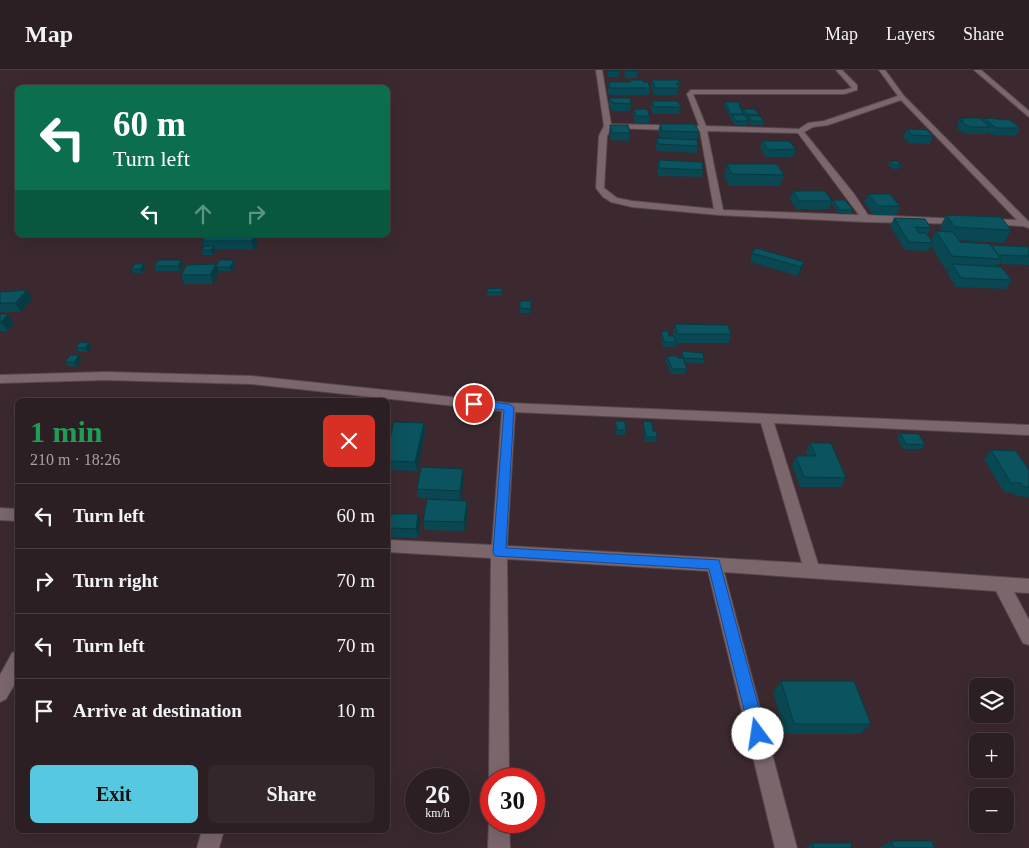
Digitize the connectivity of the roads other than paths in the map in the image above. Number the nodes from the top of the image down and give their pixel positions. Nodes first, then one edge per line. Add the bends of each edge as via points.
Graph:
1 (599, 70) edge
2 (840, 70) edge
3 (882, 70) edge
4 (976, 70) edge
5 (902, 97) junction
6 (1029, 115) edge
7 (608, 126) junction
8 (704, 129) junction
9 (800, 131) junction
10 (719, 212) junction
11 (866, 219) junction
12 (1027, 225) edge
13 (0, 379) edge
14 (509, 407) junction
15 (766, 419) junction
16 (1029, 430) edge
17 (0, 514) edge
18 (15, 515) edge
19 (390, 546) edge
20 (499, 552) junction
21 (714, 564) junction
22 (812, 570) junction
23 (1002, 584) junction
24 (1029, 586) edge
25 (1029, 637) edge
26 (15, 665) edge
27 (0, 693) edge
28 (499, 768) edge
29 (212, 833) edge
30 (499, 833) edge
31 (208, 848) edge
32 (499, 848) edge
33 (786, 848) edge

1 - 7 street
2 - 8 street via 855,89 844,92 691,92
3 - 5 street
4 - 6 street
5 - 9 street
5 - 12 street
7 - 8 street
7 - 10 street via 603,136 600,188 606,195 632,204
8 - 9 street
8 - 10 street
9 - 11 street
10 - 11 street
11 - 12 street
13 - 14 street via 106,376 252,380
14 - 15 street
14 - 20 street
15 - 16 street
15 - 22 street
17 - 18 street
19 - 20 street
20 - 21 street
20 - 28 street
21 - 22 street
21 - 33 street
22 - 23 street
23 - 24 street
23 - 25 street
26 - 27 street
29 - 31 street
30 - 32 street

